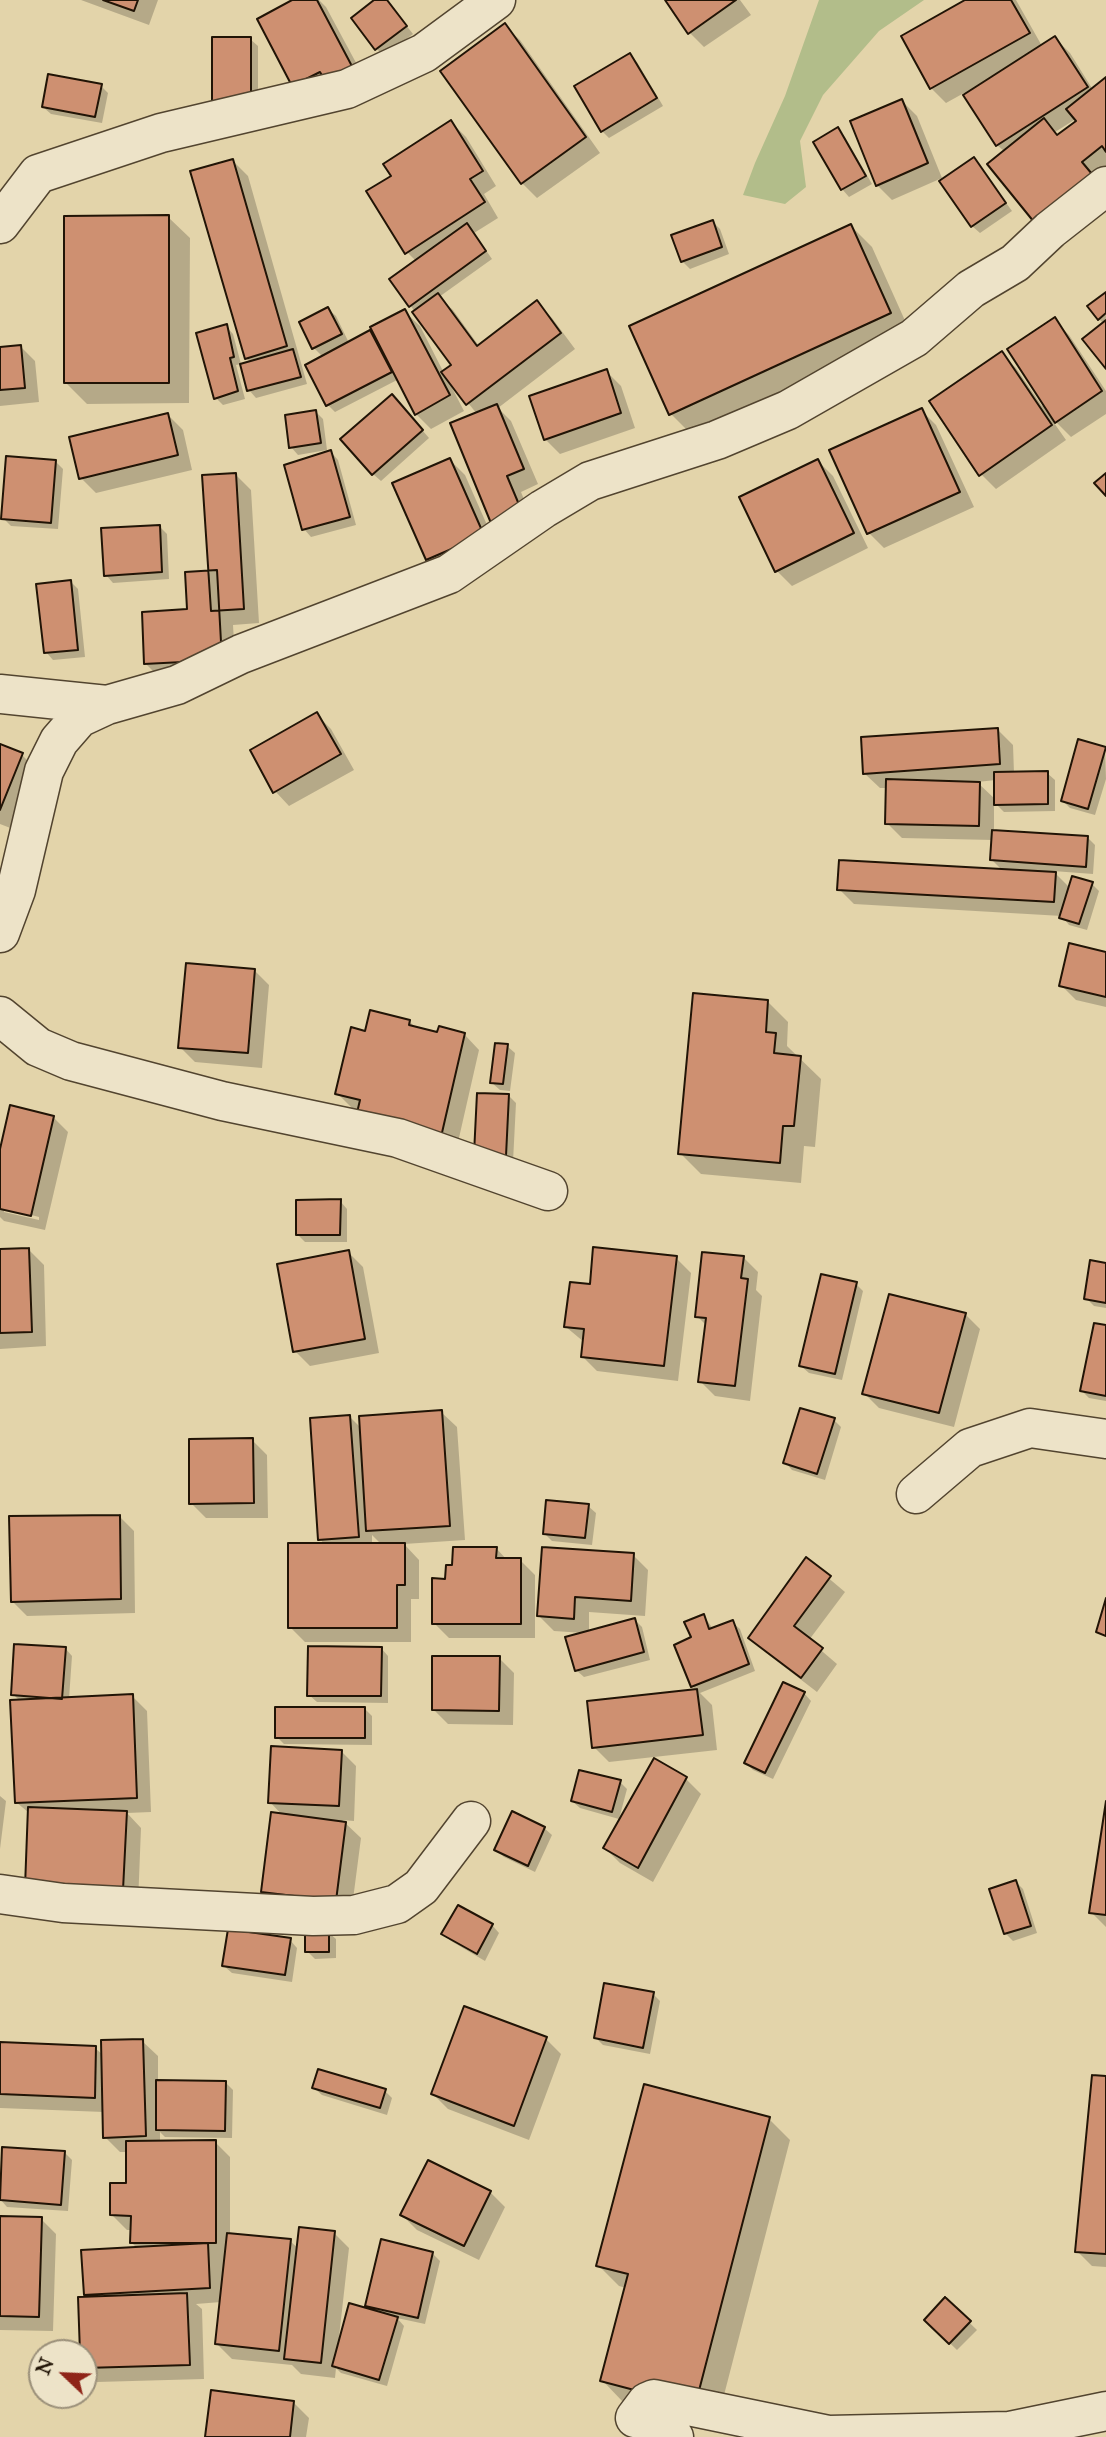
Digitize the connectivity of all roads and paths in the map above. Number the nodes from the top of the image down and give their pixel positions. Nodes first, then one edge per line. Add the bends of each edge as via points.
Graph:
1 (496, 0) edge
2 (1106, 186) edge
3 (0, 225) edge
4 (0, 694) edge
5 (107, 705) junction
6 (0, 933) edge
7 (0, 1016) edge
8 (548, 1191) dead end
9 (1106, 1439) edge
10 (916, 1494) dead end
11 (471, 1821) dead end
12 (0, 1894) edge
13 (1106, 2411) edge
14 (674, 2437) edge

1 - 3 street via 424,53 347,89 161,133 38,174
2 - 5 street via 1015,263 971,289 914,338 789,410 717,440 590,481 449,574 241,654 177,685
4 - 5 street
5 - 6 street via 79,718 59,741 44,771 16,890
7 - 8 street via 38,1047 71,1061 222,1101 397,1138
9 - 10 street via 1030,1428 970,1448
11 - 12 street via 421,1887 397,1904 354,1915 62,1903
13 - 14 street via 1009,2431 829,2435 654,2399 647,2402 635,2418 655,2423

